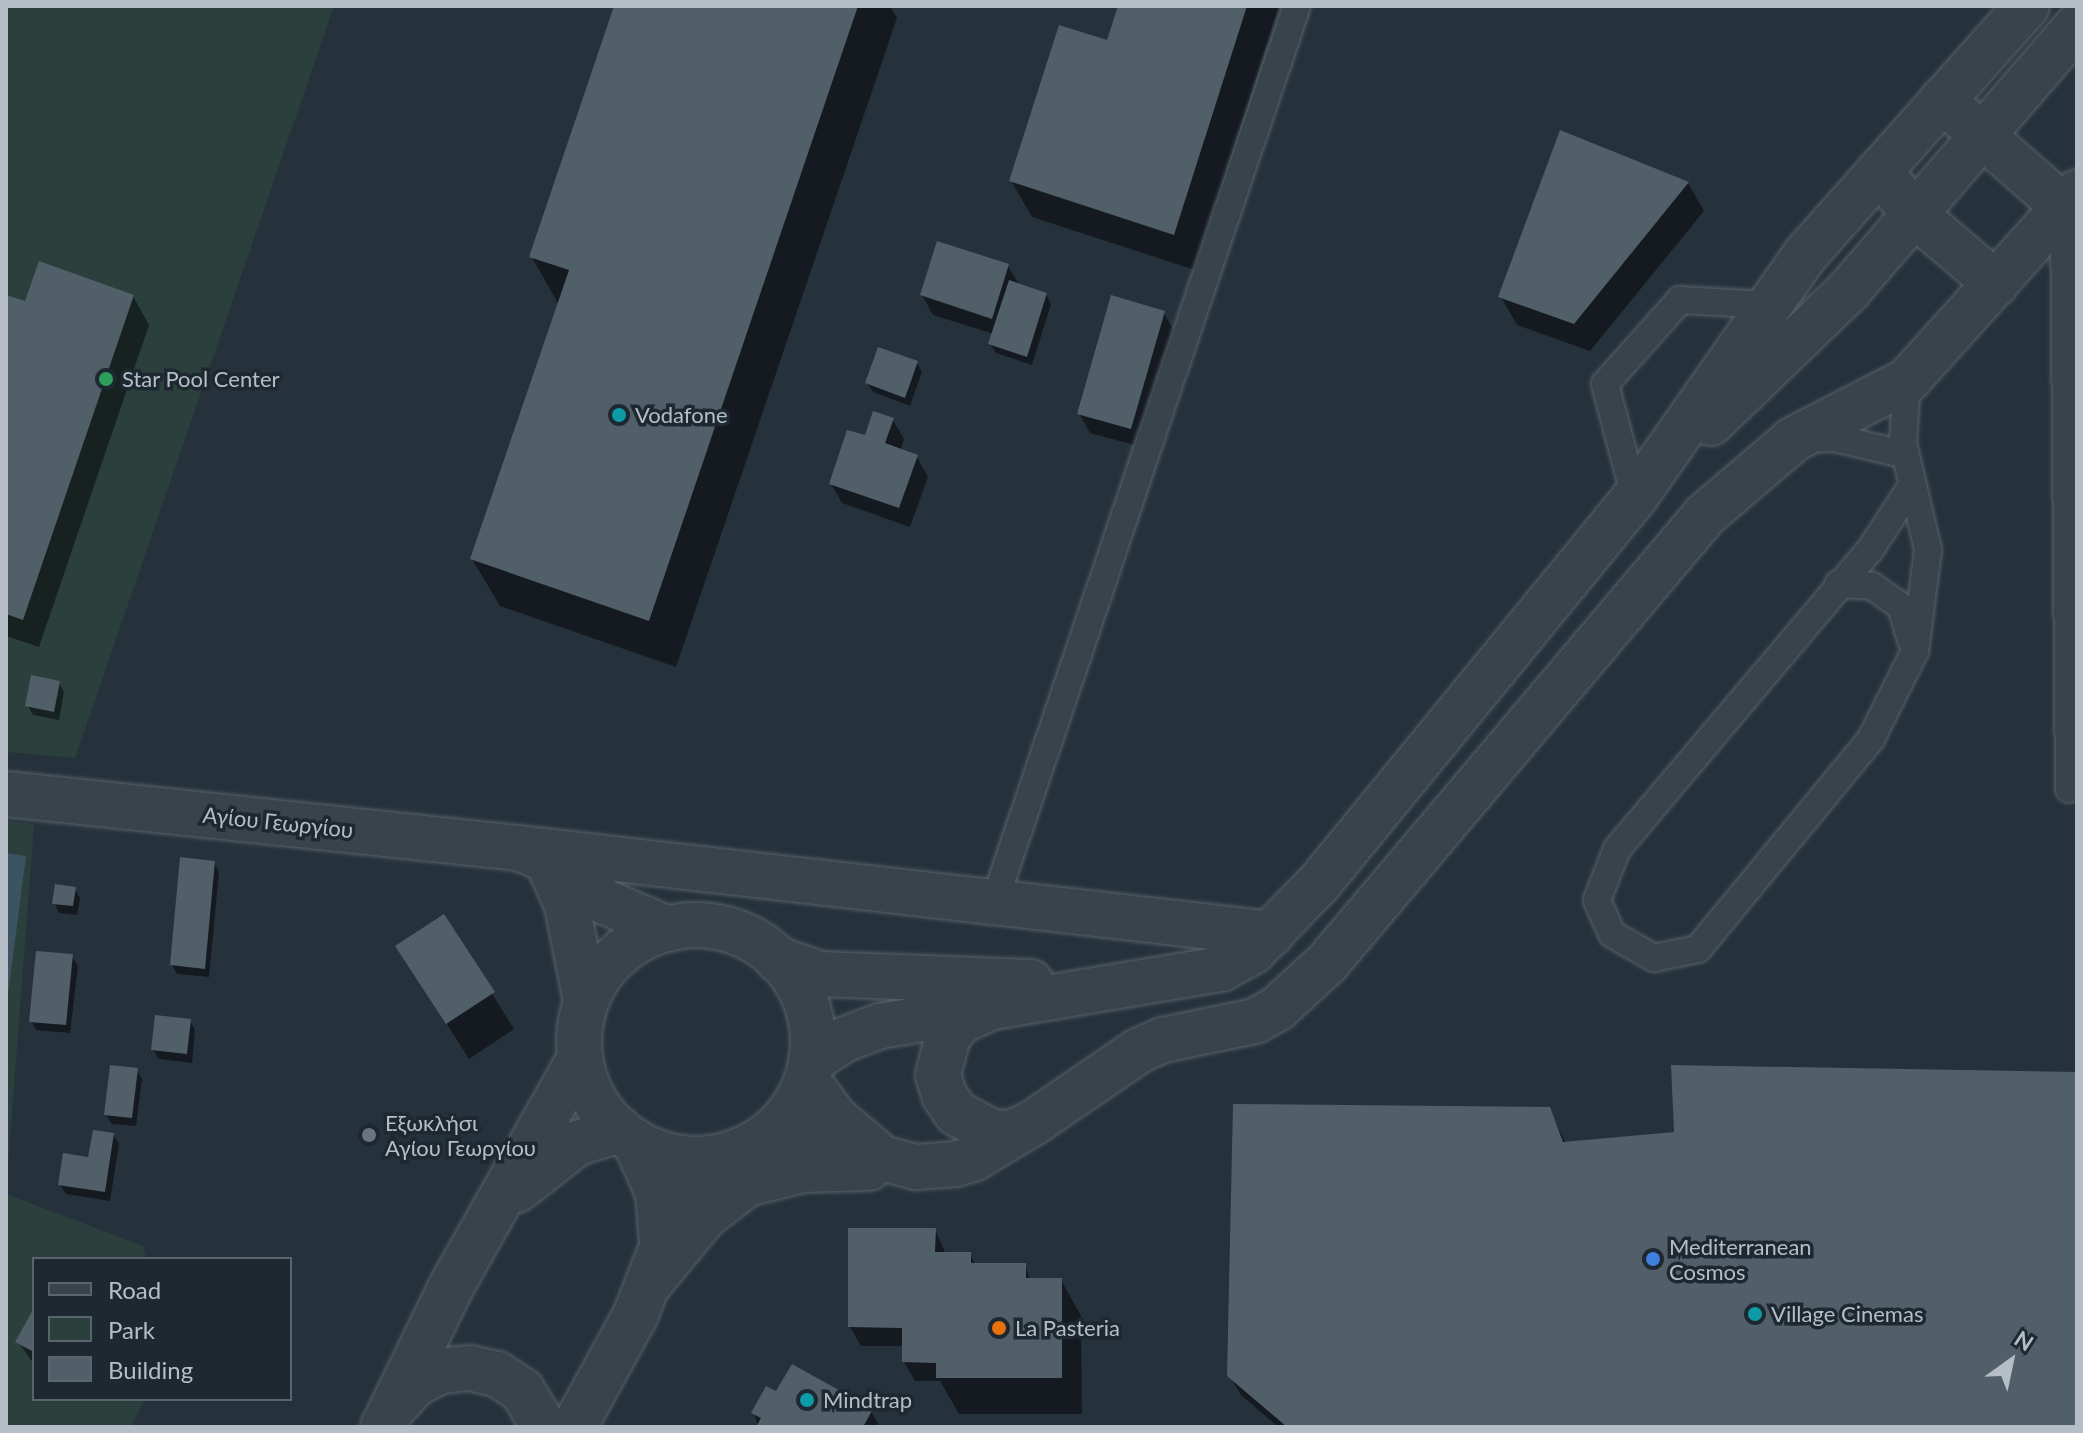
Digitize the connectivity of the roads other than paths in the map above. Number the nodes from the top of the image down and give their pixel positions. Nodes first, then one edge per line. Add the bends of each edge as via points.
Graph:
1 (1297, 6) edge
2 (2027, 6) edge
3 (2077, 26) edge
4 (1942, 100) junction
5 (1982, 135) junction
6 (1880, 171) junction
7 (2070, 200) edge
8 (1913, 213) junction
9 (1996, 284) junction
10 (1770, 305) junction
11 (1907, 381) junction
12 (1794, 439) junction
13 (1903, 443) junction
14 (1911, 487) junction
15 (1635, 497) junction
16 (1838, 584) junction
17 (1915, 651) junction
18 (2069, 789) dead end
19 (6, 794) edge
20 (533, 854) junction
21 (994, 903) junction
22 (668, 929) junction
23 (1271, 934) junction
24 (777, 959) junction
25 (1130, 985) junction
26 (586, 1002) junction
27 (995, 1007) junction
28 (580, 1058) junction
29 (809, 1070) junction
30 (1033, 1123) junction
31 (628, 1136) junction
32 (767, 1136) junction
33 (719, 1157) junction
34 (902, 1164) junction
35 (495, 1210) junction
36 (655, 1269) junction
37 (384, 1425) edge
38 (544, 1427) edge
39 (574, 1427) edge

1 - 21 lane
2 - 4 street
3 - 5 street
4 - 5 street
4 - 6 street
5 - 7 street
5 - 8 street
6 - 8 street
6 - 10 street via 1805,255
7 - 9 street
7 - 18 lane
8 - 9 street
8 - 15 street via 1849,290
9 - 11 street
10 - 15 street
10 - 15 lane via 1680,300 1605,384
11 - 12 street
11 - 13 lane
12 - 13 lane via 1835,438 1894,452
12 - 30 street via 1705,515 1302,989 1255,1021 1163,1040 1138,1051
13 - 14 lane
14 - 16 lane via 1870,550
14 - 17 lane via 1928,550
15 - 23 street via 1320,882
16 - 17 lane via 1872,586 1901,606
16 - 17 lane via 1617,849 1597,900 1612,934 1654,958 1698,949 1871,739
19 - 20 street, Αγίου Γεωργίου
20 - 21 street
20 - 22 street, Αγίου Γεωργίου via 605,902
20 - 26 street via 567,905
21 - 23 street
22 - 24 street via 720,928 746,937
22 - 26 street via 618,956
23 - 25 street via 1244,958 1221,969
24 - 25 street via 820,974
24 - 29 street via 796,981 807,1007
25 - 27 street
26 - 28 street
27 - 29 street via 880,1026 843,1040
27 - 30 street via 978,1011 948,1036 938,1075 944,1095 964,1119 992,1132 1010,1133
28 - 31 street via 592,1095
28 - 35 street
29 - 32 street via 791,1111
29 - 34 street via 835,1118
30 - 34 street via 973,1159
31 - 33 street via 682,1158
31 - 35 street via 558,1154
31 - 36 street via 658,1193
32 - 33 street
32 - 34 street via 815,1140
33 - 36 street via 680,1201
34 - 36 street via 803,1170 747,1184 711,1209
35 - 37 street
36 - 39 street
37 - 38 street via 415,1384 441,1371 470,1368 497,1374 522,1390

